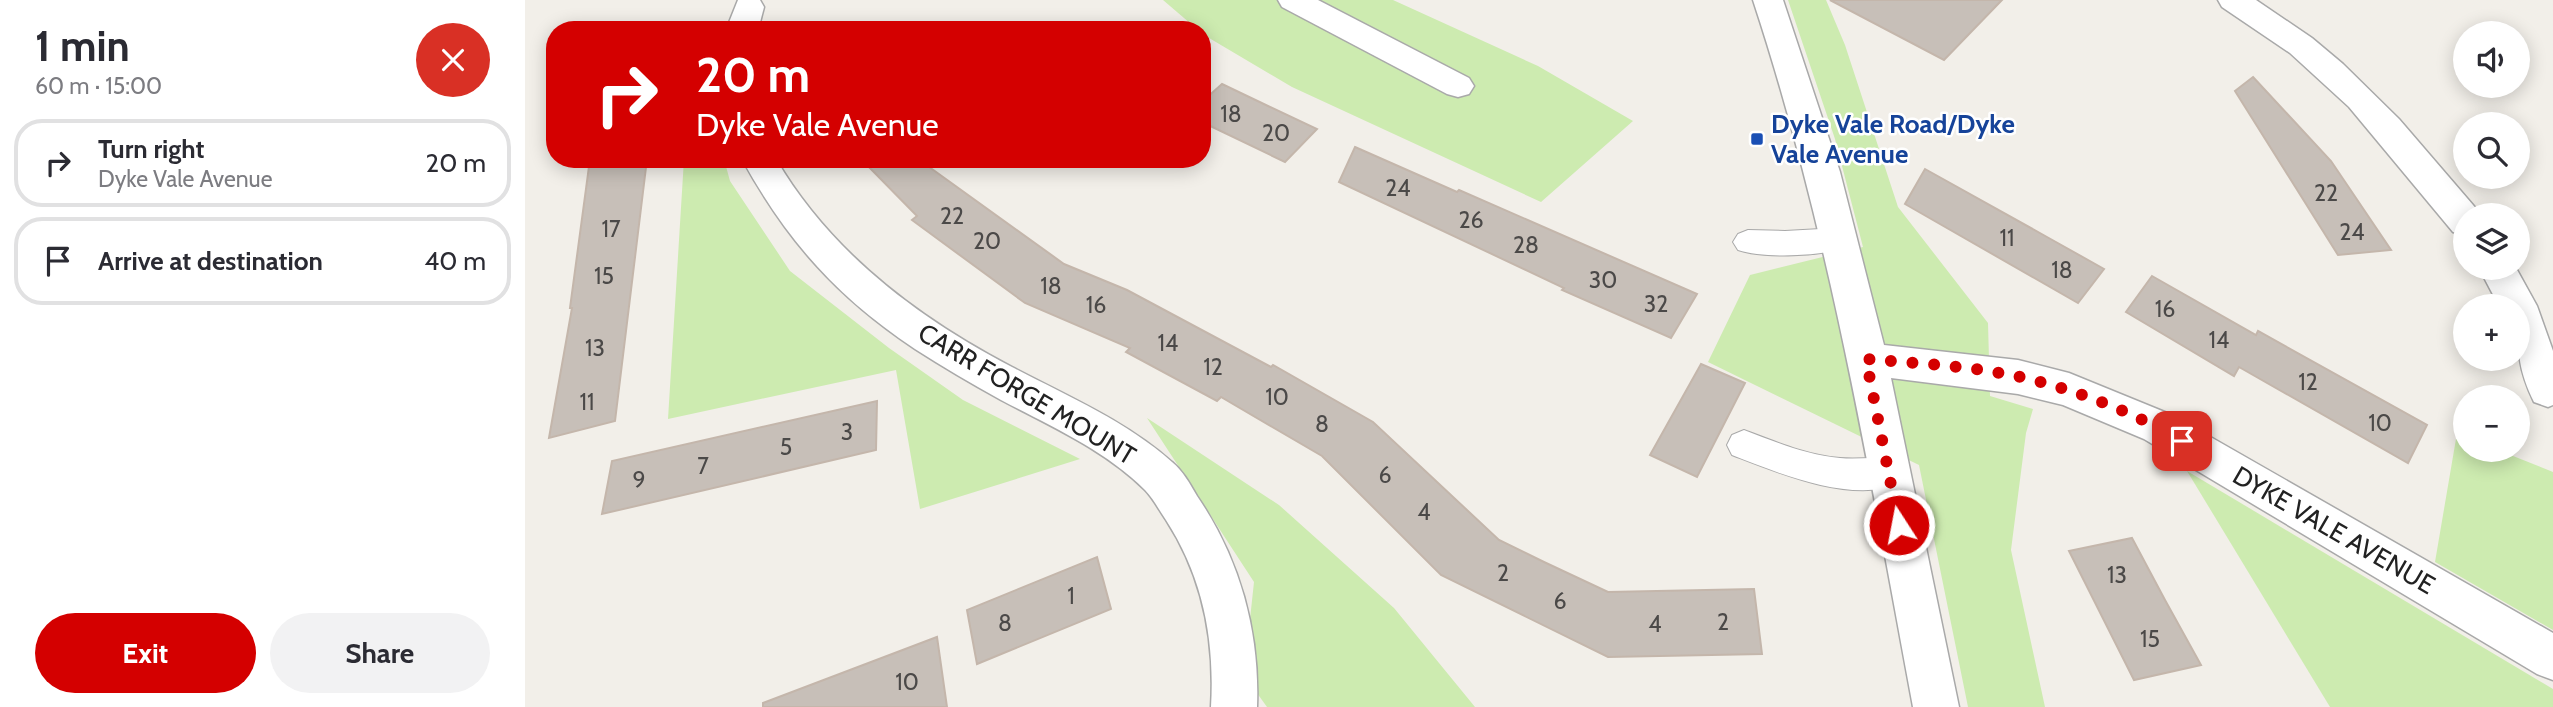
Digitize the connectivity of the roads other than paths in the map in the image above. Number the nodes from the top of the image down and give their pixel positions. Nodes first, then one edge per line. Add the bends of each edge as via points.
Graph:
1 (1293, 0) edge
2 (1768, 0) edge
3 (2233, 0) edge
4 (1458, 86) dead end
5 (763, 168) edge
6 (2453, 206) edge
7 (1839, 239) junction
8 (1748, 242) dead end
9 (2530, 340) edge
10 (1866, 359) junction
11 (2548, 390) dead end
12 (1744, 445) dead end
13 (1889, 473) junction
14 (2553, 658) edge
15 (1234, 707) edge
16 (1935, 707) edge

1 - 4 street
2 - 7 street via 1818,151
3 - 6 street via 2344,80
5 - 15 street, CARR FORGE MOUNT via 810,237 864,290 938,345 1080,422 1158,475 1210,557 1226,606 1235,656
7 - 8 lane
7 - 10 street
9 - 11 street
10 - 13 street
10 - 14 street, DYKE VALE AVENUE via 2009,375 2069,390 2158,427
12 - 13 lane via 1799,466 1840,473
13 - 16 street

